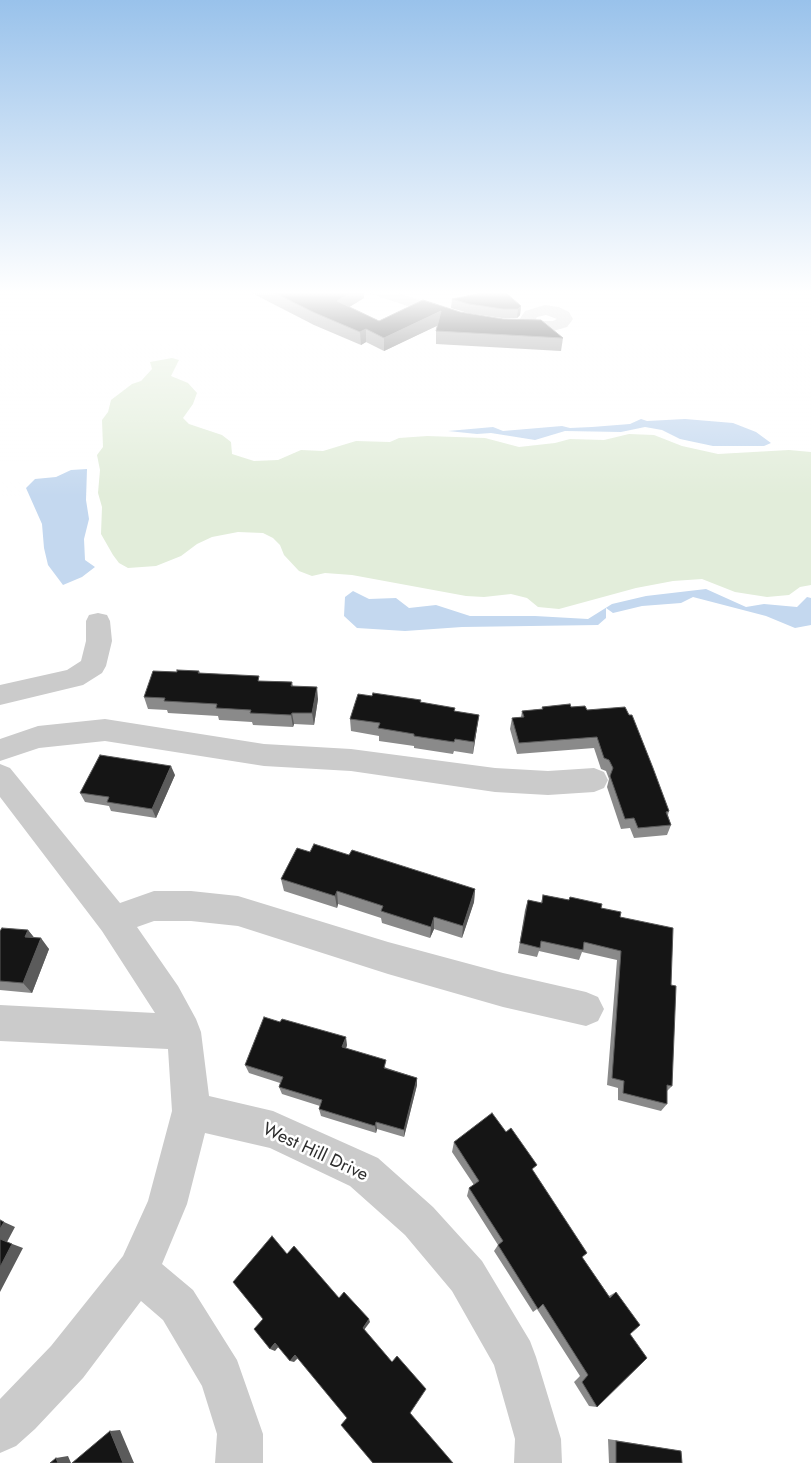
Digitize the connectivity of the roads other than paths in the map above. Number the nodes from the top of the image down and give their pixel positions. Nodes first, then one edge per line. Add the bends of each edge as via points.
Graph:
1 (98, 621) dead end
2 (0, 696) edge
3 (0, 750) edge
4 (0, 776) edge
5 (594, 780) dead end
6 (114, 920) junction
7 (586, 1009) dead end
8 (0, 1023) edge
9 (183, 1032) junction
10 (191, 1111) junction
11 (138, 1271) junction
12 (0, 1430) edge
13 (239, 1463) edge
14 (538, 1463) edge

1 - 2 street via 99,641 93,666 74,678
3 - 5 street via 38,737 105,730 264,755 351,760 495,780
4 - 6 street
6 - 7 street via 154,906 238,911 503,990
6 - 9 street via 166,998
8 - 9 street
9 - 10 street
10 - 11 street via 167,1204
10 - 14 street, West Hill Drive via 274,1130 364,1172 420,1221 467,1276 514,1357 538,1439
11 - 12 street via 67,1362
11 - 13 street via 178,1305 221,1376 240,1434

